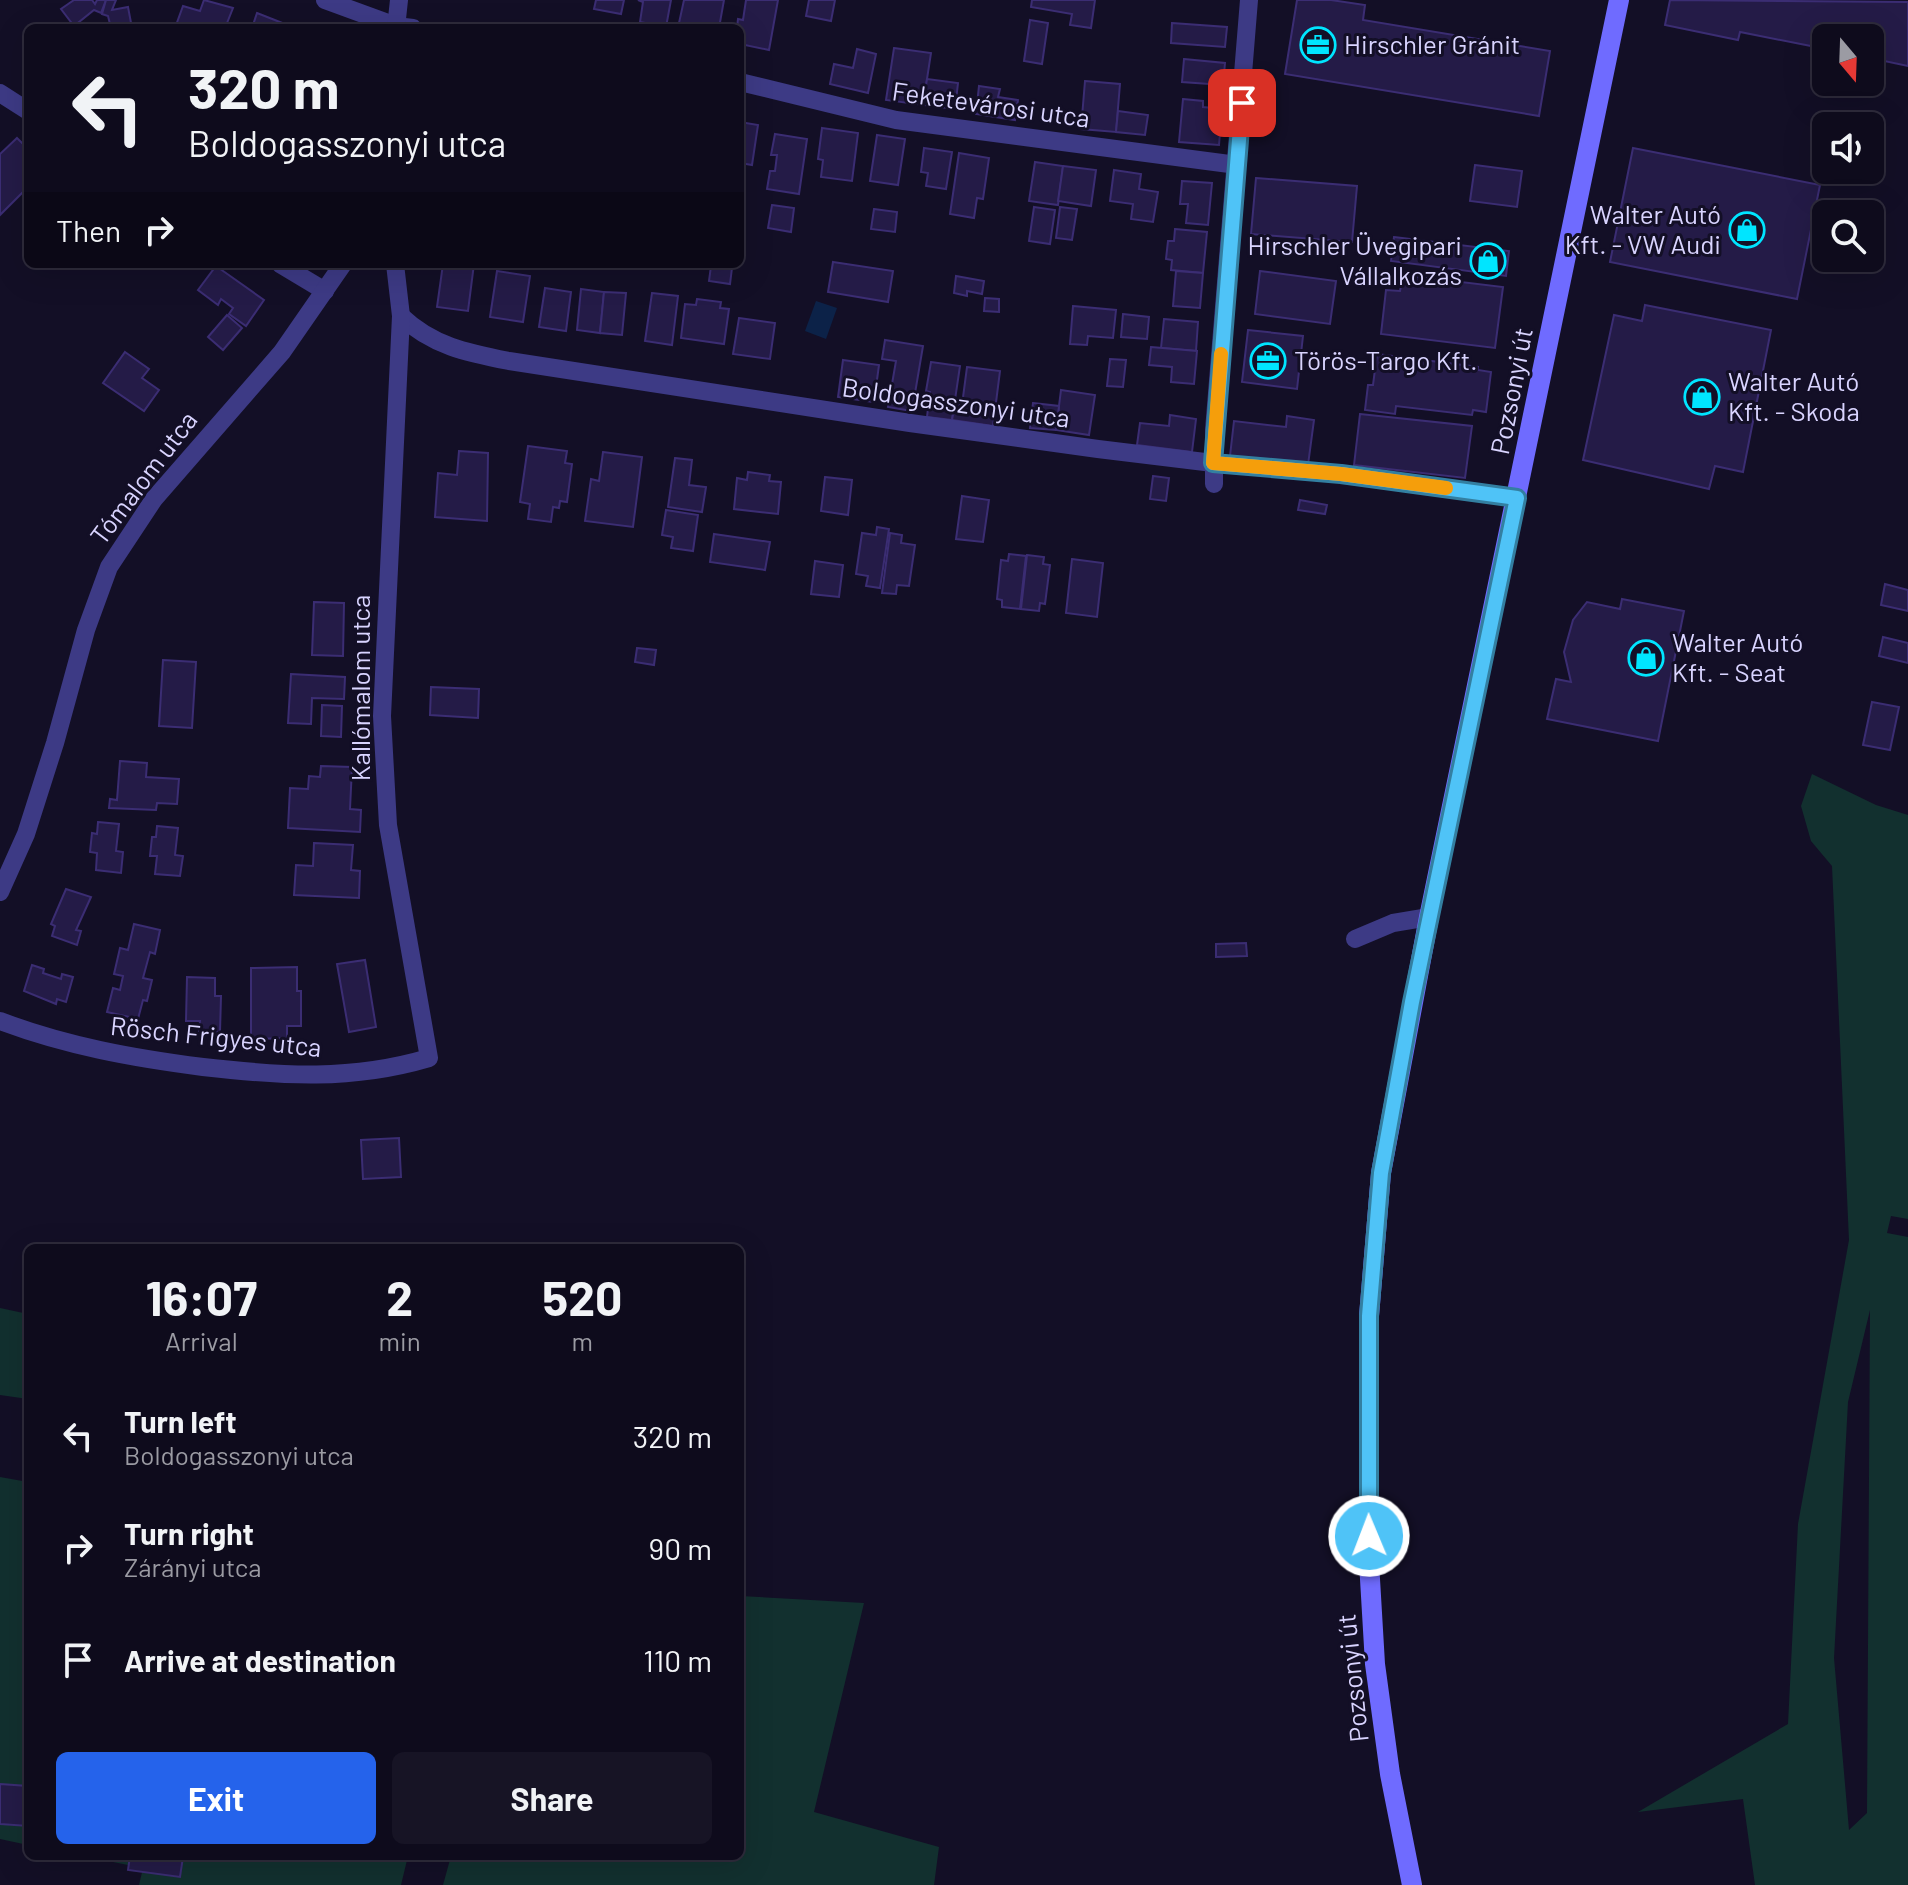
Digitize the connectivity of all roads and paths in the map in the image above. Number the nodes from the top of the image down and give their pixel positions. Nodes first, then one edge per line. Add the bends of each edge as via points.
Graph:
1 (325, 0) edge
2 (399, 0) edge
3 (1249, 0) edge
4 (1619, 0) edge
5 (393, 24) edge
6 (402, 24) edge
7 (744, 83) edge
8 (0, 93) edge
9 (24, 108) edge
10 (1237, 165) junction
11 (287, 268) edge
12 (340, 268) edge
13 (395, 268) edge
14 (325, 291) junction
15 (401, 316) junction
16 (1213, 463) junction
17 (1214, 484) dead end
18 (1517, 498) junction
19 (0, 892) edge
20 (1429, 917) junction
21 (1355, 939) dead end
22 (0, 1021) edge
23 (429, 1058) joint
24 (1412, 1885) edge

1 - 5 street
2 - 6 street
3 - 10 street
4 - 18 main road, Pozsonyi út
7 - 10 street, Feketevárosi utca via 896,120
8 - 9 street
10 - 16 street
11 - 14 street
12 - 14 street, Tómalom utca
13 - 15 street
14 - 19 street, Tómalom utca via 282,352 154,499 109,567 26,834
15 - 16 street, Boldogasszonyi utca via 416,331 461,352 910,423
15 - 23 street, Kallómalom utca via 382,716 388,825
16 - 17 street
16 - 18 street, Boldogasszonyi utca
18 - 20 main road, Pozsonyi út
20 - 21 street via 1393,923
20 - 24 main road, Pozsonyi út via 1381,1173 1369,1316 1369,1562 1375,1664
22 - 23 street, Rösch Frigyes utca via 78,1047 256,1073 352,1075

